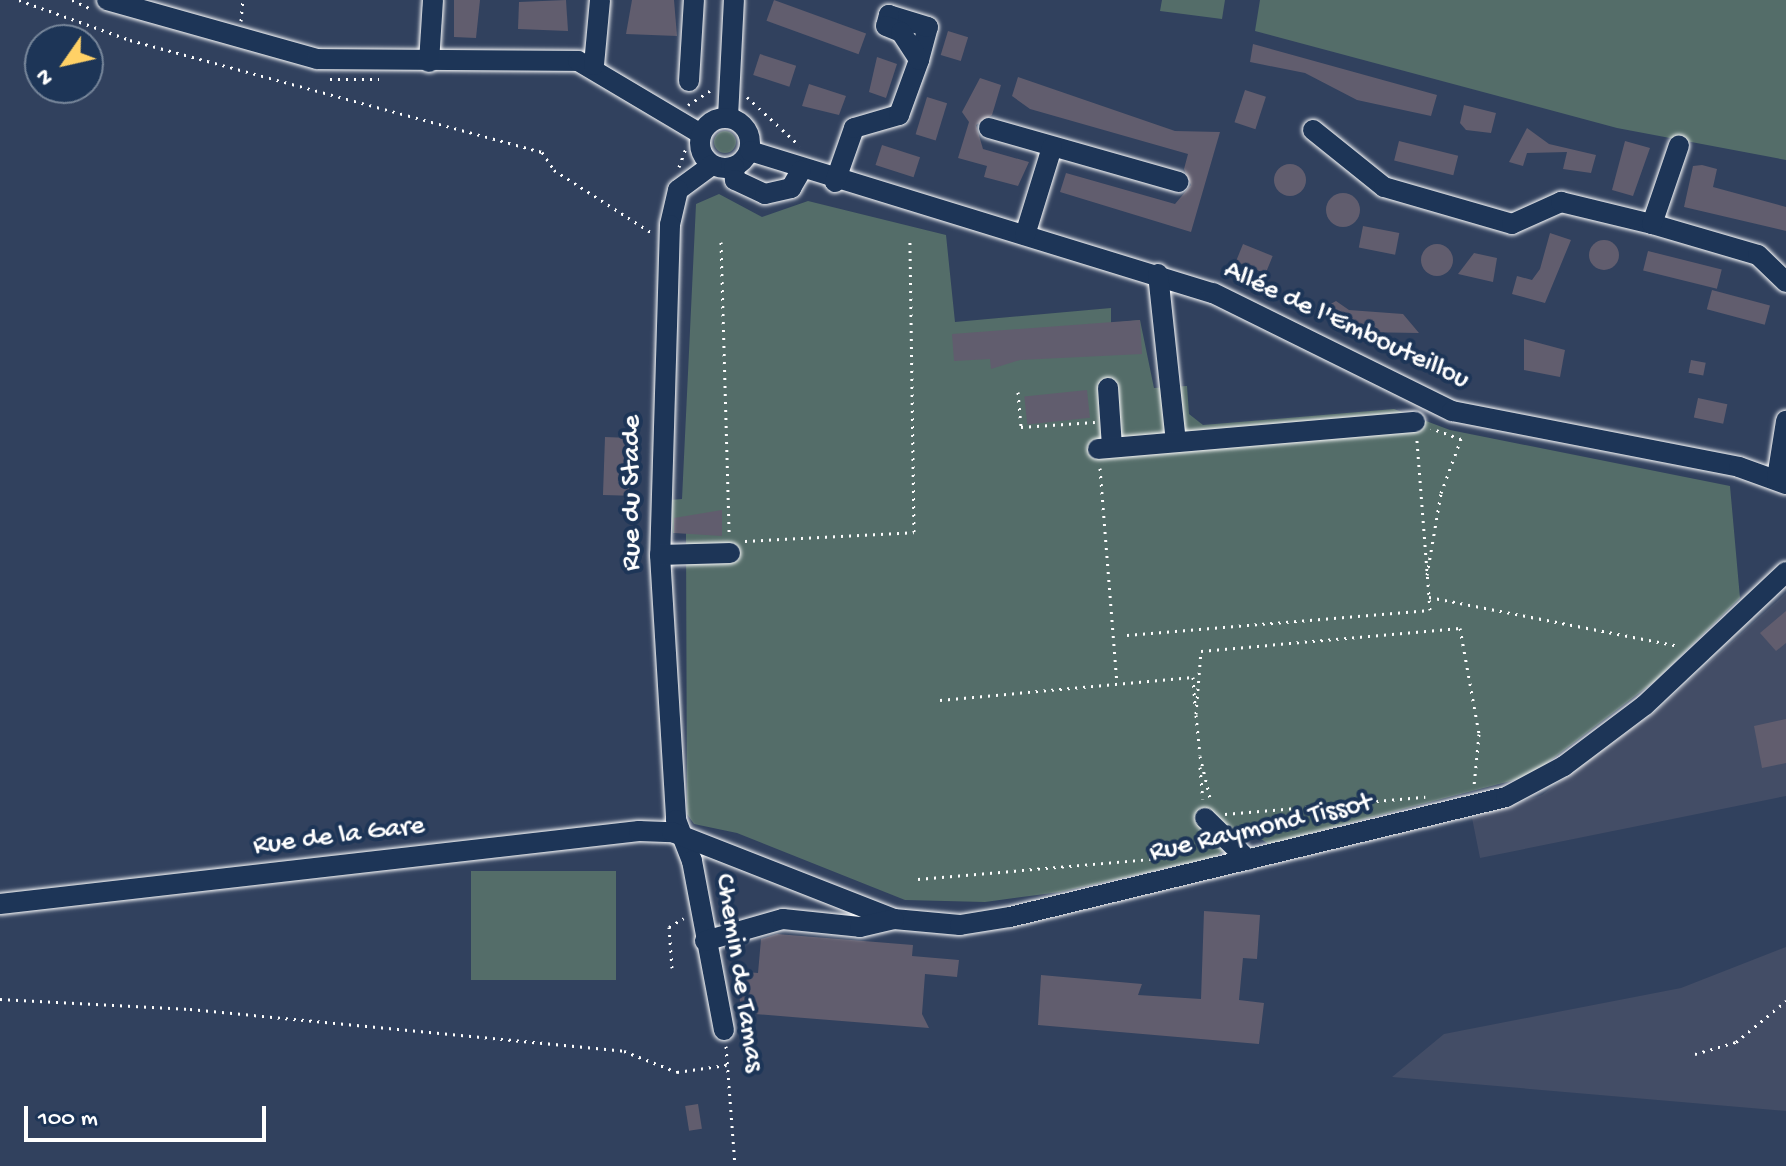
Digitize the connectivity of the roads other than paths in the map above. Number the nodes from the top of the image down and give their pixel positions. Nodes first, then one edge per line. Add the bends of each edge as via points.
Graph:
1 (107, 0) edge
2 (433, 0) edge
3 (600, 0) edge
4 (694, 0) edge
5 (734, 0) edge
6 (919, 60) dead end
7 (429, 62) junction
8 (594, 65) junction
9 (689, 81) dead end
10 (728, 117) junction
11 (989, 128) dead end
12 (1313, 130) dead end
13 (701, 134) junction
14 (1679, 145) dead end
15 (1052, 147) junction
16 (750, 151) junction
17 (712, 165) junction
18 (734, 167) junction
19 (801, 171) junction
20 (835, 182) junction
21 (1178, 182) dead end
22 (1652, 224) junction
23 (1025, 235) junction
24 (1158, 274) junction
25 (1786, 282) edge
26 (1108, 388) dead end
27 (1786, 421) edge
28 (1415, 422) road end
29 (1176, 442) junction
30 (1782, 481) edge
31 (730, 553) dead end
32 (660, 555) junction
33 (1786, 572) edge
34 (1205, 818) road end
35 (683, 838) junction
36 (1248, 860) junction
37 (0, 904) edge
38 (894, 919) junction
39 (705, 941) junction
40 (724, 1030) road end

1 - 7 street via 317,59
2 - 7 street
3 - 8 street
4 - 9 street
5 - 10 street
6 - 20 street via 899,115 854,128
7 - 8 street
8 - 13 street
10 - 13 street
10 - 16 street via 747,129
11 - 15 street
12 - 22 street via 1384,187 1512,224 1561,202
13 - 17 street
14 - 22 street
15 - 21 street
15 - 23 street
16 - 18 street
16 - 19 street, Allée de l'Embouteillou
17 - 18 street
17 - 32 street, Rue du Stade via 678,190 669,240
18 - 19 street via 735,180 765,194 791,188
19 - 20 street, Allée de l'Embouteillou
20 - 23 street, Allée de l'Embouteillou
22 - 25 street via 1758,255
23 - 24 street, Allée de l'Embouteillou
24 - 29 street
24 - 30 street, Allée de l'Embouteillou via 1268,315 1452,411
26 - 29 street via 1105,448
27 - 30 street
28 - 29 street
31 - 32 street
32 - 35 street, Rue du Stade via 676,820
33 - 36 street, Rue Raymond Tissot via 1645,705 1537,784 1479,806
34 - 36 street
35 - 37 street, Rue de la Gare via 639,831
35 - 38 street, Rue Raymond Tissot
35 - 39 street, Chemin de Tamas
36 - 38 street, Rue Raymond Tissot via 1010,917 960,925
38 - 39 street via 860,927 783,919
39 - 40 street, Chemin de Tamas

